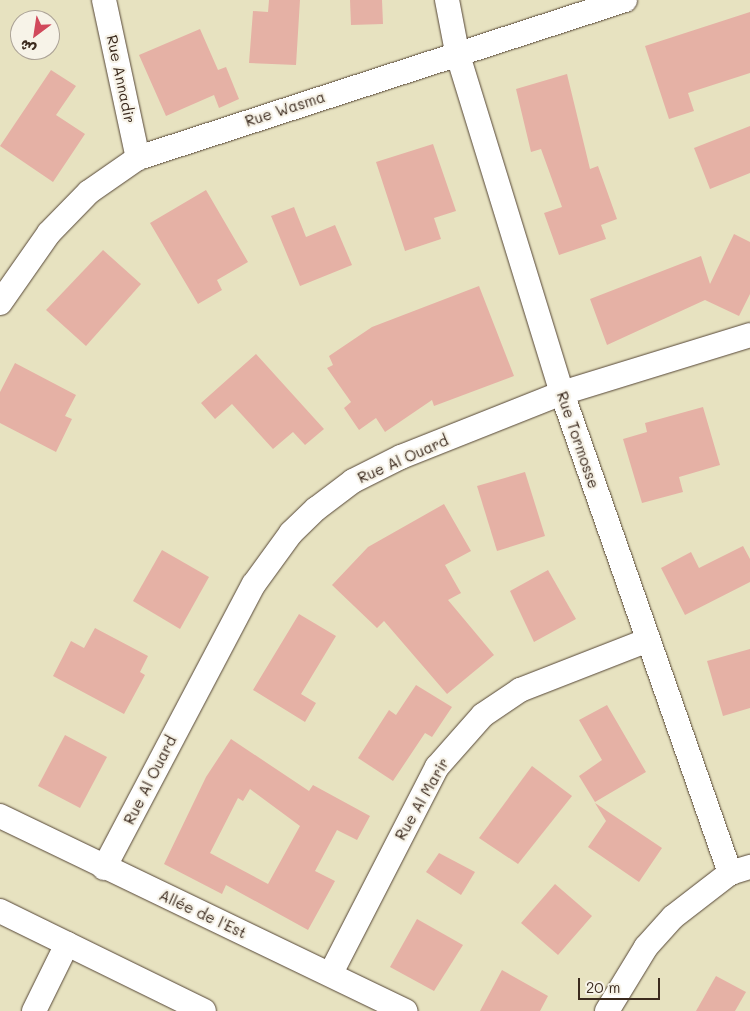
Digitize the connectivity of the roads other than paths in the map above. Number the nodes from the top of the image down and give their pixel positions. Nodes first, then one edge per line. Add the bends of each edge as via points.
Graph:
1 (104, 0) edge
2 (447, 0) edge
3 (625, 0) edge
4 (457, 52) junction
5 (138, 158) junction
6 (0, 303) edge
7 (750, 335) edge
8 (562, 393) junction
9 (648, 640) junction
10 (0, 816) edge
11 (104, 868) junction
12 (740, 870) edge
13 (0, 911) edge
14 (67, 944) junction
15 (331, 973) junction
16 (34, 1011) edge
17 (204, 1011) edge
18 (406, 1011) edge
19 (607, 1011) edge

1 - 5 street, Rue Annadir
2 - 4 street, Rue Tormosse
3 - 4 street, Rue Wasma
4 - 5 street, Rue Wasma
4 - 8 street, Rue Tormosse
5 - 6 street, Rue Wasma via 89,192 50,233
7 - 8 street, Rue Al Ouard
8 - 9 street, Rue Tormosse
8 - 11 street, Rue Al Ouard via 361,477 316,508 291,533 254,584
9 - 12 street, Rue Tormosse
9 - 15 street, Rue Al Marir via 520,690 471,728 437,767
10 - 11 street, Allée de l'Est
11 - 15 street, Allée de l'Est
12 - 19 street via 673,917 646,946
13 - 14 street
14 - 16 street
14 - 17 street
15 - 18 street, Allée de l'Est

